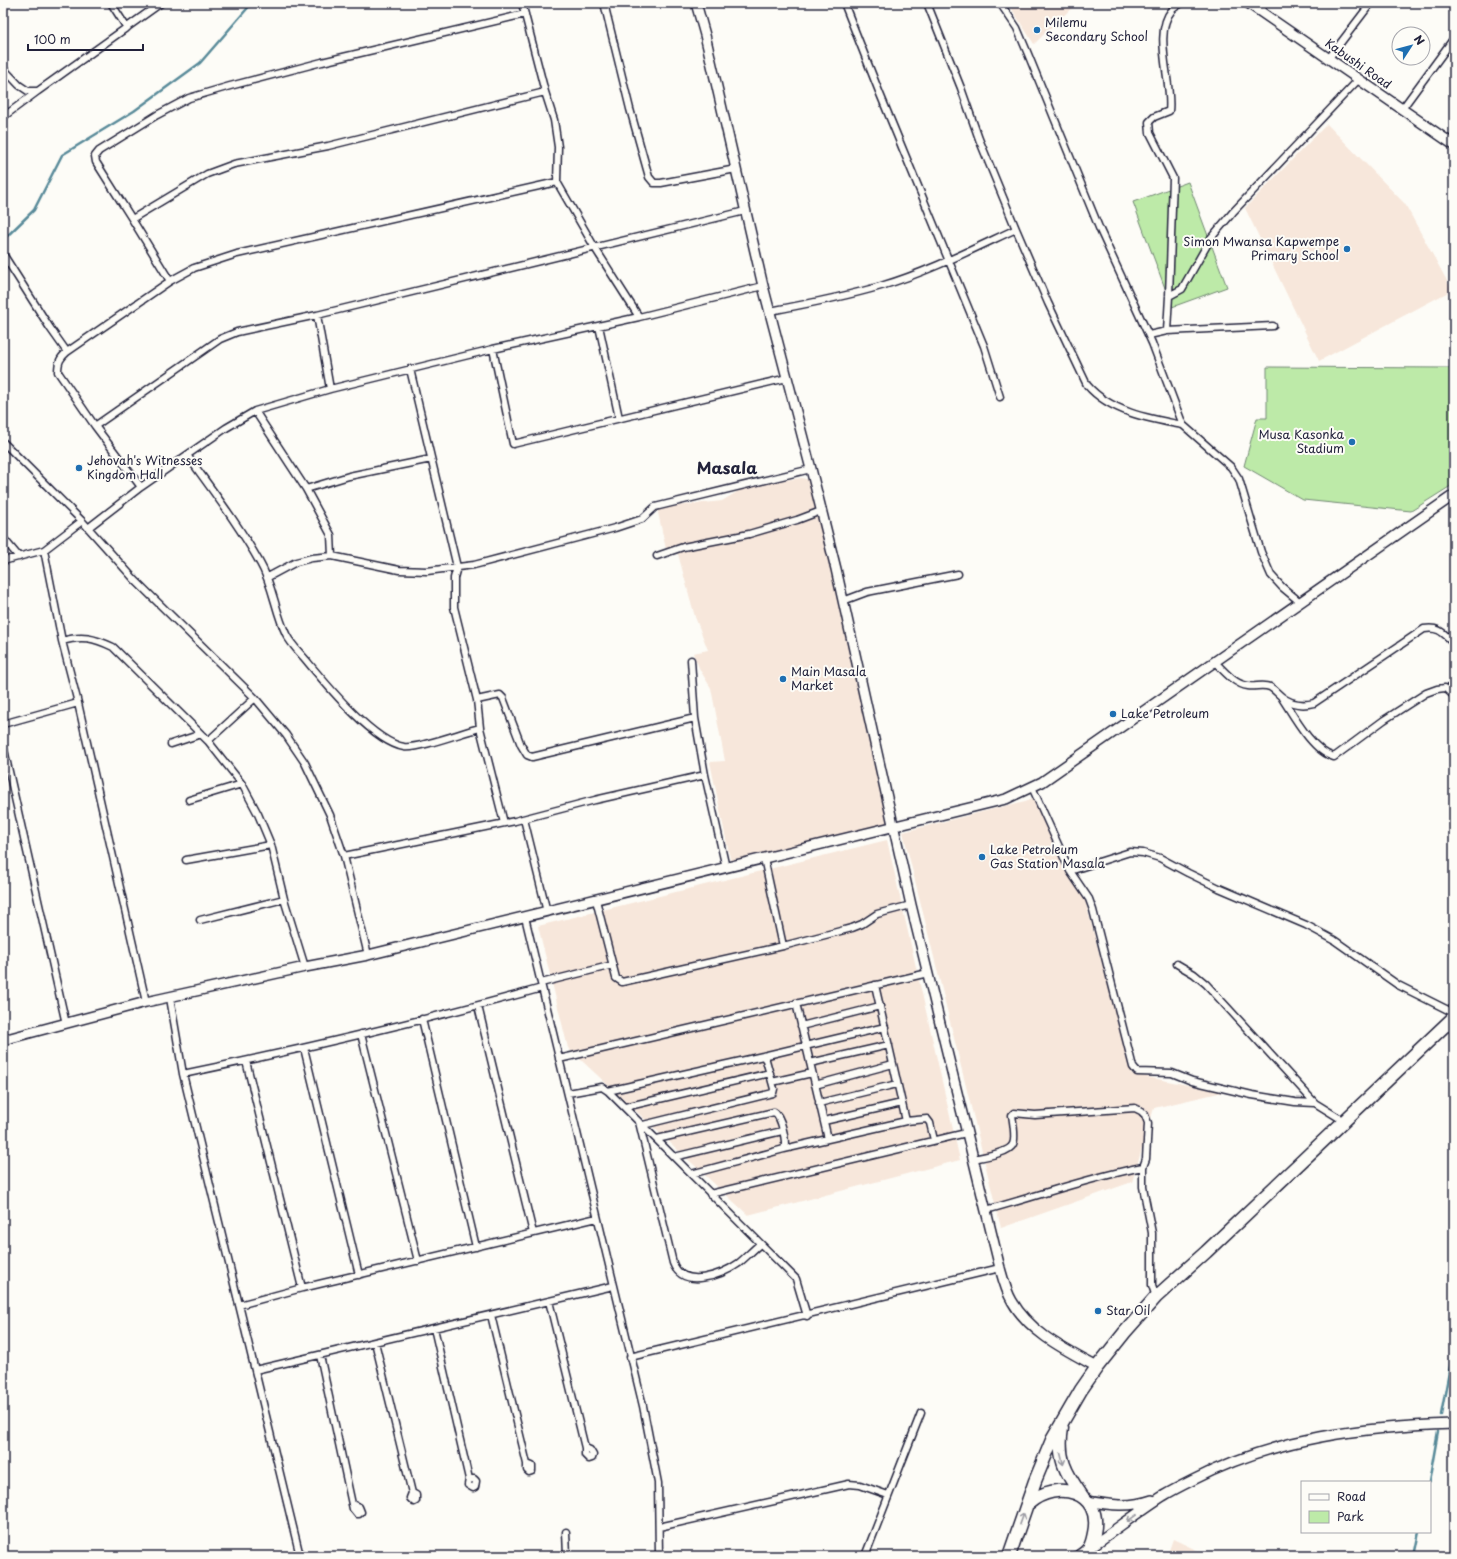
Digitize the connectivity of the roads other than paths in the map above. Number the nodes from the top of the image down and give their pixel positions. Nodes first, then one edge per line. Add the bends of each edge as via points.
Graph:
1 (111, 3) edge
2 (161, 3) edge
3 (522, 3) edge
4 (604, 3) edge
5 (696, 3) edge
6 (844, 3) edge
7 (927, 3) edge
8 (1000, 3) edge
9 (1182, 3) edge
10 (1248, 3) edge
11 (1265, 3) edge
12 (1371, 3) edge
13 (1259, 11) junction
14 (525, 14) junction
15 (127, 28) junction
16 (1454, 38) edge
17 (1329, 58) junction
18 (3, 68) edge
19 (1359, 79) junction
20 (38, 91) junction
21 (545, 92) junction
22 (1402, 109) junction
23 (3, 116) edge
24 (1454, 145) edge
25 (736, 169) junction
26 (557, 182) junction
27 (745, 212) junction
28 (132, 219) junction
29 (1016, 229) junction
30 (595, 248) junction
31 (3, 254) edge
32 (948, 261) junction
33 (170, 281) junction
34 (763, 286) junction
35 (1170, 296) junction
36 (770, 311) junction
37 (317, 315) junction
38 (639, 317) junction
39 (599, 326) junction
40 (1273, 326) dead end
41 (1166, 331) junction
42 (1149, 336) junction
43 (493, 349) junction
44 (68, 352) junction
45 (410, 369) junction
46 (787, 378) junction
47 (330, 388) junction
48 (1000, 397) dead end
49 (255, 411) junction
50 (619, 418) junction
51 (1183, 425) junction
52 (95, 426) junction
53 (3, 442) edge
54 (187, 455) junction
55 (431, 459) junction
56 (811, 469) junction
57 (141, 487) junction
58 (306, 489) junction
59 (1454, 495) edge
60 (821, 511) junction
61 (82, 521) junction
62 (88, 528) junction
63 (3, 538) edge
64 (44, 550) junction
65 (332, 556) junction
66 (657, 556) dead end
67 (19, 557) junction
68 (3, 561) edge
69 (457, 567) junction
70 (958, 574) dead end
71 (268, 577) junction
72 (843, 601) junction
73 (1300, 602) junction
74 (62, 641) junction
75 (1454, 643) edge
76 (691, 660) dead end
77 (1214, 661) junction
78 (1454, 696) edge
79 (255, 698) junction
80 (1282, 698) junction
81 (477, 700) junction
82 (78, 704) junction
83 (694, 718) junction
84 (3, 724) edge
85 (480, 728) junction
86 (201, 734) junction
87 (208, 740) junction
88 (171, 744) dead end
89 (3, 745) edge
90 (705, 775) junction
91 (242, 784) junction
92 (1032, 786) junction
93 (189, 800) dead end
94 (524, 818) junction
95 (504, 823) junction
96 (894, 827) junction
97 (271, 845) junction
98 (344, 856) junction
99 (764, 858) junction
100 (186, 860) dead end
101 (726, 868) junction
102 (1070, 870) junction
103 (284, 899) junction
104 (596, 900) junction
105 (911, 905) junction
106 (547, 912) junction
107 (525, 917) junction
108 (200, 920) dead end
109 (783, 946) junction
110 (368, 955) junction
111 (1177, 964) dead end
112 (612, 965) junction
113 (305, 967) junction
114 (928, 973) junction
115 (875, 985) junction
116 (542, 986) junction
117 (170, 998) junction
118 (146, 1002) junction
119 (796, 1003) junction
120 (478, 1006) junction
121 (880, 1006) junction
122 (1454, 1013) edge
123 (1454, 1017) edge
124 (422, 1019) junction
125 (66, 1024) junction
126 (801, 1026) junction
127 (885, 1027) junction
128 (361, 1034) junction
129 (3, 1040) edge
130 (889, 1045) junction
131 (806, 1046) junction
132 (304, 1048) junction
133 (763, 1056) junction
134 (559, 1058) junction
135 (246, 1061) junction
136 (810, 1063) junction
137 (893, 1064) junction
138 (770, 1073) junction
139 (812, 1073) junction
140 (183, 1074) junction
141 (772, 1082) junction
142 (897, 1084) junction
143 (815, 1085) junction
144 (608, 1091) junction
145 (568, 1093) junction
146 (819, 1103) junction
147 (902, 1103) junction
148 (1315, 1103) junction
149 (625, 1108) junction
150 (824, 1121) junction
151 (906, 1121) junction
152 (1344, 1121) junction
153 (641, 1123) junction
154 (782, 1131) junction
155 (966, 1133) junction
156 (657, 1139) junction
157 (828, 1139) junction
158 (934, 1140) junction
159 (784, 1149) junction
160 (674, 1157) junction
161 (973, 1159) junction
162 (1143, 1167) junction
163 (691, 1174) junction
164 (710, 1194) junction
165 (986, 1210) junction
166 (597, 1218) junction
167 (533, 1233) junction
168 (760, 1244) junction
169 (476, 1247) junction
170 (418, 1261) junction
171 (1000, 1268) junction
172 (359, 1275) junction
173 (613, 1286) junction
174 (302, 1288) junction
175 (1156, 1298) junction
176 (549, 1301) junction
177 (239, 1305) junction
178 (491, 1315) junction
179 (807, 1316) junction
180 (434, 1328) junction
181 (375, 1342) junction
182 (320, 1355) junction
183 (630, 1357) junction
184 (1097, 1367) junction
185 (255, 1370) junction
186 (921, 1413) dead end
187 (1063, 1421) junction
188 (1454, 1424) edge
189 (585, 1448) dead end
190 (527, 1464) dead end
191 (469, 1479) dead end
192 (412, 1493) dead end
193 (888, 1495) junction
194 (1164, 1495) junction
195 (1085, 1499) junction
196 (1029, 1503) junction
197 (354, 1505) dead end
198 (660, 1527) junction
199 (566, 1532) dead end
200 (1084, 1552) edge
201 (300, 1556) edge
202 (567, 1556) edge
203 (659, 1556) edge
204 (865, 1556) edge
205 (1009, 1556) edge

1 - 15 street
2 - 15 street
3 - 14 street
4 - 25 street via 649,177 661,184
5 - 25 street
6 - 32 street
7 - 29 street
8 - 42 street via 1017,28 1098,224
9 - 35 street via 1171,10 1163,30 1165,69 1171,100 1169,111 1154,116 1149,122 1150,133 1173,178
10 - 13 street, Kabushi Road
11 - 13 street
12 - 17 street
13 - 17 street, Kabushi Road
14 - 21 street
14 - 28 street via 189,98 157,115 95,156 96,162
15 - 20 street
16 - 22 street
17 - 19 street, Kabushi Road
18 - 20 street via 19,86 28,91
19 - 22 street, Kabushi Road
19 - 35 street via 1211,238 1182,289
20 - 23 street
21 - 26 street via 554,120 558,147
21 - 28 street via 328,146 234,164 207,174
22 - 24 street, Kabushi Road
25 - 27 street
26 - 30 street
26 - 33 street via 237,254 194,268
27 - 30 street
27 - 34 street
28 - 33 street
29 - 32 street
29 - 51 street via 1086,385 1108,404 1150,419
30 - 37 street
30 - 38 street
31 - 44 street
32 - 36 street via 841,298
32 - 48 street via 984,346
33 - 44 street
34 - 36 street
34 - 38 street
35 - 41 street
36 - 46 street
37 - 47 street
37 - 52 street via 237,332 220,339
38 - 39 street
39 - 43 street
39 - 50 street
40 - 41 street
41 - 42 street
42 - 51 street
43 - 45 street
43 - 50 street via 514,444
44 - 52 street via 60,358 58,372
45 - 47 street
45 - 55 street
46 - 50 street
46 - 56 street
47 - 49 street
49 - 54 street
49 - 58 street
51 - 73 street via 1231,467 1239,480 1271,575
52 - 57 street
53 - 61 street
54 - 57 street
54 - 71 street via 240,530
55 - 58 street via 349,476
55 - 69 street
56 - 60 street
56 - 69 street via 655,507 642,519 615,528 474,565
57 - 62 street
58 - 65 street via 331,536
59 - 73 street
60 - 66 street via 748,534 683,547
60 - 72 street
61 - 62 street
61 - 64 street
62 - 79 street via 135,580
63 - 67 street
64 - 67 street
64 - 74 street
65 - 69 street via 399,570 427,571
65 - 71 street via 296,562
67 - 68 street
69 - 81 street via 454,578 454,607
70 - 72 street via 867,592
71 - 85 street via 286,636 326,683 375,733 389,742 404,747 417,747
72 - 96 street
73 - 77 street
74 - 82 street
74 - 86 street via 85,637 113,647
75 - 80 street via 1439,630 1424,629 1314,703 1304,706
76 - 83 street
77 - 80 street via 1239,684 1271,687
77 - 92 street via 1042,782
78 - 80 street via 1445,688 1437,688 1426,693 1334,757 1328,756 1306,735
79 - 87 street
79 - 98 street via 286,735 305,763 330,815
81 - 83 street via 500,695 503,698 521,744 527,755 532,757
81 - 85 street
82 - 84 street
82 - 118 street
83 - 90 street
85 - 95 street
86 - 87 street
86 - 88 street
87 - 91 street
89 - 125 street
90 - 94 street
90 - 101 street
91 - 93 street
91 - 97 street
92 - 96 street via 1006,799
92 - 102 street
94 - 95 street
94 - 106 street
95 - 98 street
96 - 99 street
96 - 105 street
97 - 100 street
97 - 103 street
98 - 110 street
99 - 101 street
99 - 109 street
101 - 104 street
102 - 122 street via 1130,852 1160,858 1219,888 1306,925 1334,940 1398,985
102 - 148 street via 1089,899 1093,910 1133,1067 1137,1072 1172,1073 1192,1081 1252,1095
103 - 108 street
103 - 113 street
104 - 106 street
104 - 112 street
105 - 109 street via 877,914 852,928
105 - 114 street
106 - 107 street
107 - 110 street
107 - 116 street
109 - 112 street via 627,982 618,981
110 - 113 street
111 - 148 street via 1206,984
112 - 116 street
113 - 117 street
114 - 115 street
114 - 155 street
115 - 119 street
115 - 121 street
116 - 120 street
116 - 134 street
117 - 118 street
117 - 140 street
118 - 125 street
119 - 126 street
119 - 134 street
120 - 124 street
120 - 167 street
121 - 126 street
121 - 127 street
123 - 152 highway
124 - 128 street
124 - 169 street
125 - 129 street
126 - 131 street
127 - 130 street
127 - 131 street
128 - 132 street
128 - 170 street
130 - 136 street
130 - 137 street
131 - 133 street
131 - 136 street
132 - 135 street
132 - 172 street
133 - 138 street
133 - 144 street
134 - 145 street
135 - 140 street
135 - 174 street
136 - 139 street
137 - 142 street
137 - 143 street
138 - 141 street
138 - 149 street
139 - 141 street
139 - 143 street
140 - 177 street
141 - 153 street via 774,1091 769,1095
142 - 146 street
142 - 147 street
143 - 146 street
144 - 145 street via 602,1087
144 - 149 street
145 - 166 street
146 - 150 street
147 - 150 street
147 - 151 street
148 - 152 street
149 - 153 street
150 - 157 street
151 - 157 street
151 - 158 street via 927,1119
152 - 175 highway
153 - 156 street
153 - 168 street via 673,1263 678,1272 693,1278 725,1271 739,1263
154 - 156 street via 779,1117 774,1112
154 - 159 street
154 - 160 street
155 - 158 street
155 - 161 street
156 - 160 street
157 - 159 street
158 - 164 street
159 - 163 street
160 - 163 street
161 - 162 street via 1011,1147 1014,1140 1014,1113 1035,1115 1135,1108 1141,1111 1148,1123 1146,1159
161 - 165 street
162 - 165 street via 1113,1173
162 - 175 street via 1143,1187 1152,1233 1152,1285
163 - 164 street
164 - 168 street
165 - 171 street
166 - 167 street
166 - 173 street
167 - 169 street
168 - 179 street via 796,1279
169 - 170 street
170 - 172 street
171 - 179 street
171 - 184 street via 1012,1301 1025,1319 1043,1336
172 - 174 street
173 - 176 street
173 - 183 street
174 - 177 street
175 - 184 highway
176 - 178 street
176 - 189 street
177 - 185 street
178 - 180 street
178 - 190 street
179 - 183 street
180 - 181 street
180 - 191 street
181 - 182 street
181 - 192 street
182 - 185 street
182 - 197 street
183 - 198 street via 655,1463
184 - 187 highway
185 - 201 street
186 - 193 street
187 -> 195 highway via 1060,1455 1068,1475
187 - 196 highway via 1040,1467
188 - 194 street via 1370,1429 1260,1451
193 - 198 street via 860,1485 849,1484
193 - 204 street
194 - 195 street via 1129,1506
194 -> 200 street
195 - 196 highway via 1064,1490 1049,1491
195 - 200 highway via 1092,1510 1095,1523 1093,1539
205 -> 196 highway
198 - 203 street
199 - 202 street

